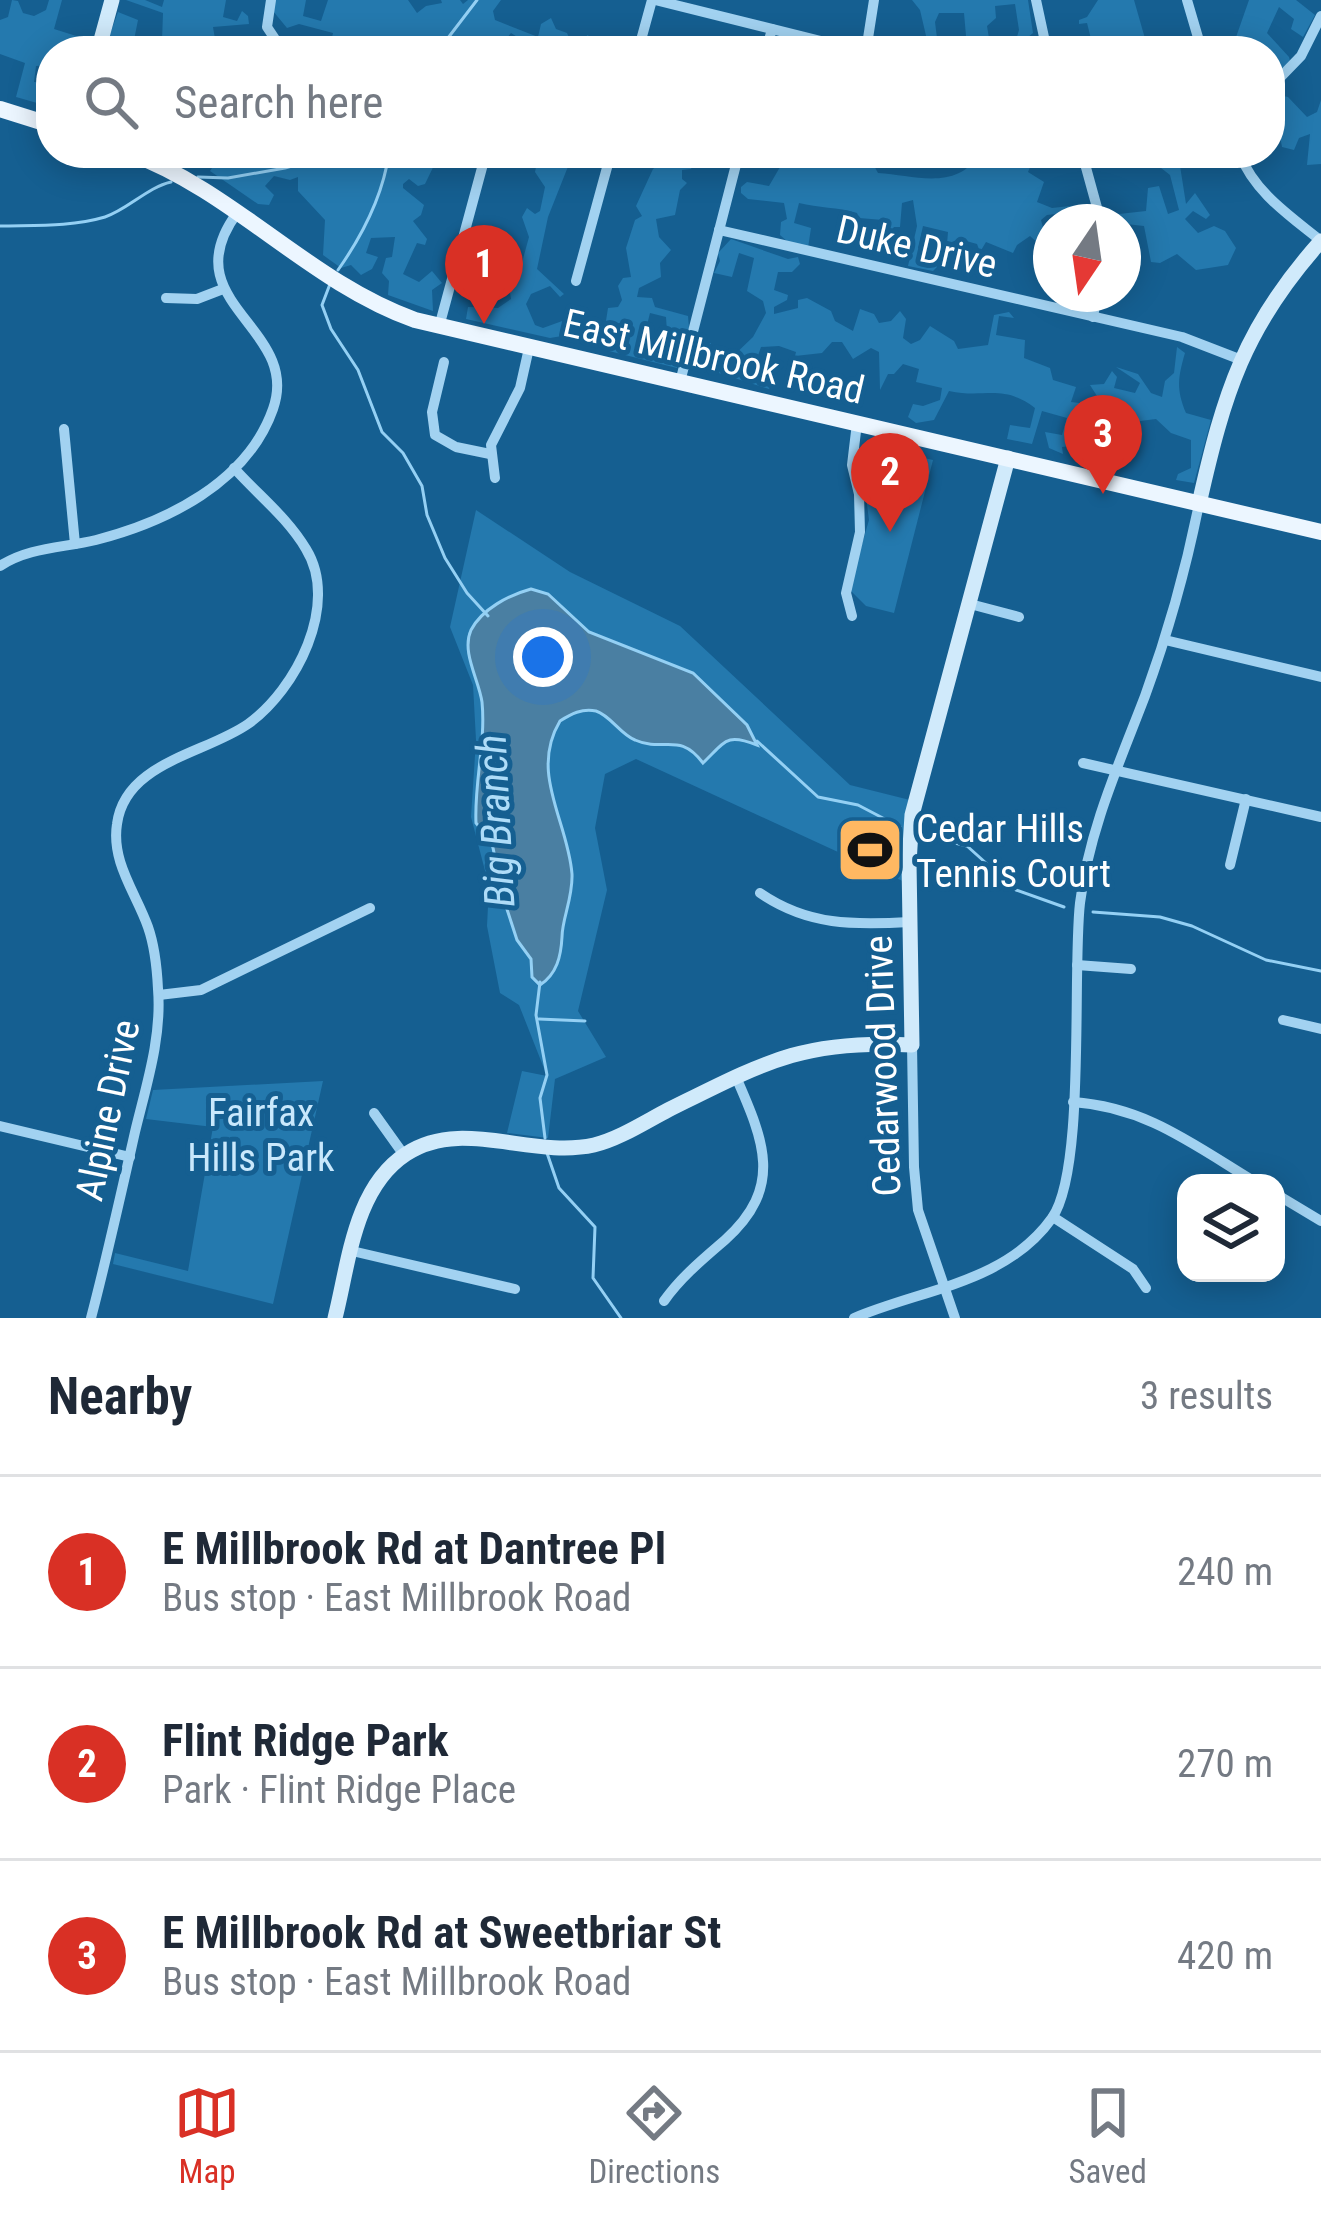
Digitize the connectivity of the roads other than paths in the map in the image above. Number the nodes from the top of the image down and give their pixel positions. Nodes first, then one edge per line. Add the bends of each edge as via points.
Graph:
1 (112, 0) edge
2 (271, 0) edge
3 (654, 0) edge
4 (874, 0) edge
5 (1036, 0) edge
6 (1187, 0) edge
7 (1321, 16) edge
8 (772, 28) junction
9 (102, 36) edge
10 (273, 36) edge
11 (643, 36) edge
12 (770, 36) edge
13 (804, 36) edge
14 (867, 36) edge
15 (1044, 36) edge
16 (1198, 36) edge
17 (1285, 72) edge
18 (0, 109) edge
19 (36, 120) edge
20 (164, 168) edge
21 (482, 168) edge
22 (606, 168) edge
23 (735, 168) edge
24 (1086, 168) edge
25 (1246, 168) edge
26 (1095, 204) edge
27 (237, 213) junction
28 (719, 230) junction
29 (1321, 241) edge
30 (576, 281) dead end
31 (223, 289) junction
32 (166, 298) dead end
33 (1094, 312) edge
34 (1093, 316) junction
35 (439, 326) junction
36 (530, 348) junction
37 (1239, 359) junction
38 (444, 362) dead end
39 (680, 382) junction
40 (857, 423) junction
41 (64, 429) dead end
42 (490, 454) junction
43 (1008, 458) junction
44 (234, 468) junction
45 (495, 478) dead end
46 (1199, 504) junction
47 (1321, 532) edge
48 (75, 544) junction
49 (0, 566) edge
50 (970, 604) junction
51 (852, 616) dead end
52 (1019, 617) dead end
53 (1165, 640) junction
54 (1321, 677) edge
55 (1083, 763) dead end
56 (1117, 769) junction
57 (1246, 800) junction
58 (1321, 818) edge
59 (1229, 865) dead end
60 (760, 893) dead end
61 (370, 908) dead end
62 (910, 922) junction
63 (1077, 965) junction
64 (1131, 969) dead end
65 (159, 995) junction
66 (1283, 1020) dead end
67 (1321, 1029) edge
68 (912, 1045) junction
69 (736, 1077) junction
70 (1072, 1102) junction
71 (374, 1113) dead end
72 (0, 1126) edge
73 (404, 1155) junction
74 (130, 1156) junction
75 (1242, 1174) edge
76 (1285, 1199) edge
77 (1053, 1217) junction
78 (1321, 1221) edge
79 (352, 1251) junction
80 (943, 1287) junction
81 (1146, 1288) dead end
82 (515, 1289) dead end
83 (664, 1301) dead end
84 (91, 1318) edge
85 (334, 1318) edge
86 (854, 1318) edge
87 (955, 1318) edge

1 - 9 street
2 - 10 street
3 - 8 street
3 - 11 street
4 - 14 street
5 - 15 street
6 - 16 street
7 - 17 street
8 - 12 street
8 - 13 street
18 - 19 main road
20 - 27 main road, East Millbrook Road
21 - 35 street
22 - 30 street
23 - 28 street
24 - 26 street
25 - 29 street
27 - 31 street via 218,246
27 - 35 main road, East Millbrook Road via 360,297
28 - 34 street, Duke Drive
28 - 39 street
29 - 37 street
31 - 32 street
31 - 44 street via 277,375 271,416
33 - 34 street
34 - 37 street, Duke Drive
35 - 36 main road, East Millbrook Road
36 - 39 main road, East Millbrook Road
36 - 42 street
37 - 46 street
38 - 42 street via 435,435
39 - 40 main road, East Millbrook Road
40 - 43 main road, East Millbrook Road
40 - 51 street via 852,465 860,532 846,593
41 - 48 street
42 - 45 street
43 - 46 main road, East Millbrook Road
43 - 50 street, Cedarwood Drive
44 - 48 street via 166,517
44 - 65 street, Alpine Drive via 307,550 320,592 305,650 258,716 148,773 119,812 117,854 149,930
46 - 47 main road, East Millbrook Road
46 - 53 street
48 - 49 street
50 - 52 street
50 - 62 street, Cedarwood Drive via 912,815
53 - 54 street
53 - 56 street
55 - 56 street
56 - 57 street
56 - 63 street via 1089,848
57 - 58 street
57 - 59 street
60 - 62 street via 827,922
61 - 65 street via 201,990
62 - 68 street, Cedarwood Drive
63 - 64 street
63 - 70 street
65 - 74 street, Alpine Drive
66 - 67 street
68 - 69 street via 811,1048
68 - 80 street, Cedarwood Drive via 916,1195
69 - 73 street via 600,1144 542,1150 452,1138
69 - 83 street via 765,1157 764,1184 742,1224
70 - 75 street via 1141,1115
70 - 77 street via 1066,1184
71 - 73 street
72 - 74 street
73 - 79 street via 370,1192
74 - 84 street, Alpine Drive
76 - 78 street
77 - 80 street via 1004,1264
77 - 81 street via 1132,1269
79 - 82 street
79 - 85 street
80 - 86 street
80 - 87 street, Cedarwood Drive

